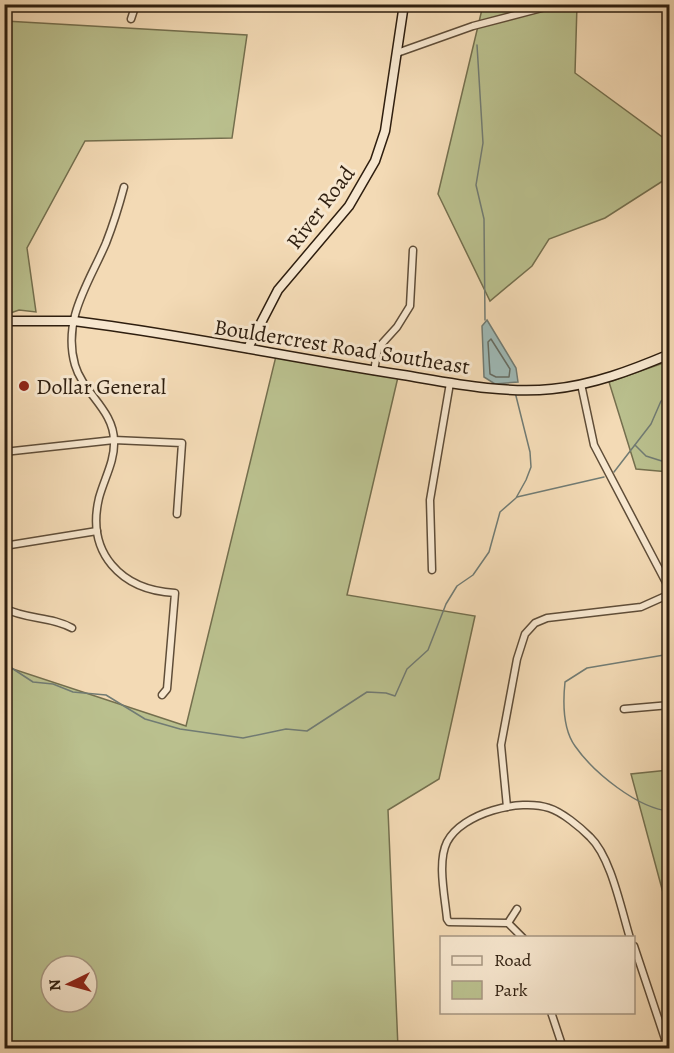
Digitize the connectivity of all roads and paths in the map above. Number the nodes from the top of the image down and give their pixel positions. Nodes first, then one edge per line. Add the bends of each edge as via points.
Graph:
1 (136, 4) edge
2 (404, 4) edge
3 (557, 4) edge
4 (131, 19) dead end
5 (397, 52) junction
6 (124, 187) dead end
7 (413, 250) dead end
8 (4, 321) edge
9 (74, 321) junction
10 (248, 348) junction
11 (669, 354) edge
12 (374, 371) junction
13 (450, 383) junction
14 (581, 384) junction
15 (114, 440) junction
16 (4, 452) edge
17 (177, 514) dead end
18 (97, 531) junction
19 (4, 546) edge
20 (432, 570) dead end
21 (669, 592) edge
22 (4, 608) edge
23 (72, 628) dead end
24 (162, 695) dead end
25 (669, 705) edge
26 (624, 709) dead end
27 (507, 807) junction
28 (516, 909) dead end
29 (508, 923) junction
30 (521, 936) edge
31 (629, 936) edge
32 (635, 952) edge
33 (552, 1014) edge
34 (563, 1048) edge
35 (668, 1048) edge

1 - 4 street
2 - 5 street, River Road
3 - 5 street via 473,26
5 - 10 street, River Road via 385,131 363,184 329,232 278,290
6 - 9 street via 106,243 76,306
7 - 12 street via 410,306 378,348
8 - 9 street, Bouldercrest Road Southeast
9 - 10 street, Bouldercrest Road Southeast
9 - 15 street via 76,367 104,410
10 - 12 street, Bouldercrest Road Southeast
11 - 14 street, Bouldercrest Road Southeast
12 - 13 street, Bouldercrest Road Southeast
13 - 14 street, Bouldercrest Road Southeast via 517,389
13 - 20 street via 430,500
14 - 21 street via 594,445
15 - 16 street
15 - 17 street via 182,443
15 - 18 street via 99,498
18 - 19 street
18 - 24 street via 105,555 122,576 145,589 175,593 167,689
21 - 27 street via 641,608 547,618 535,623 525,634 501,745
22 - 23 street via 17,615 57,620
25 - 26 street
27 - 29 street via 465,822 446,843 443,864 448,924
27 - 31 street via 550,808 590,836 601,851
28 - 29 street
29 - 30 street
32 - 35 street
33 - 34 street

